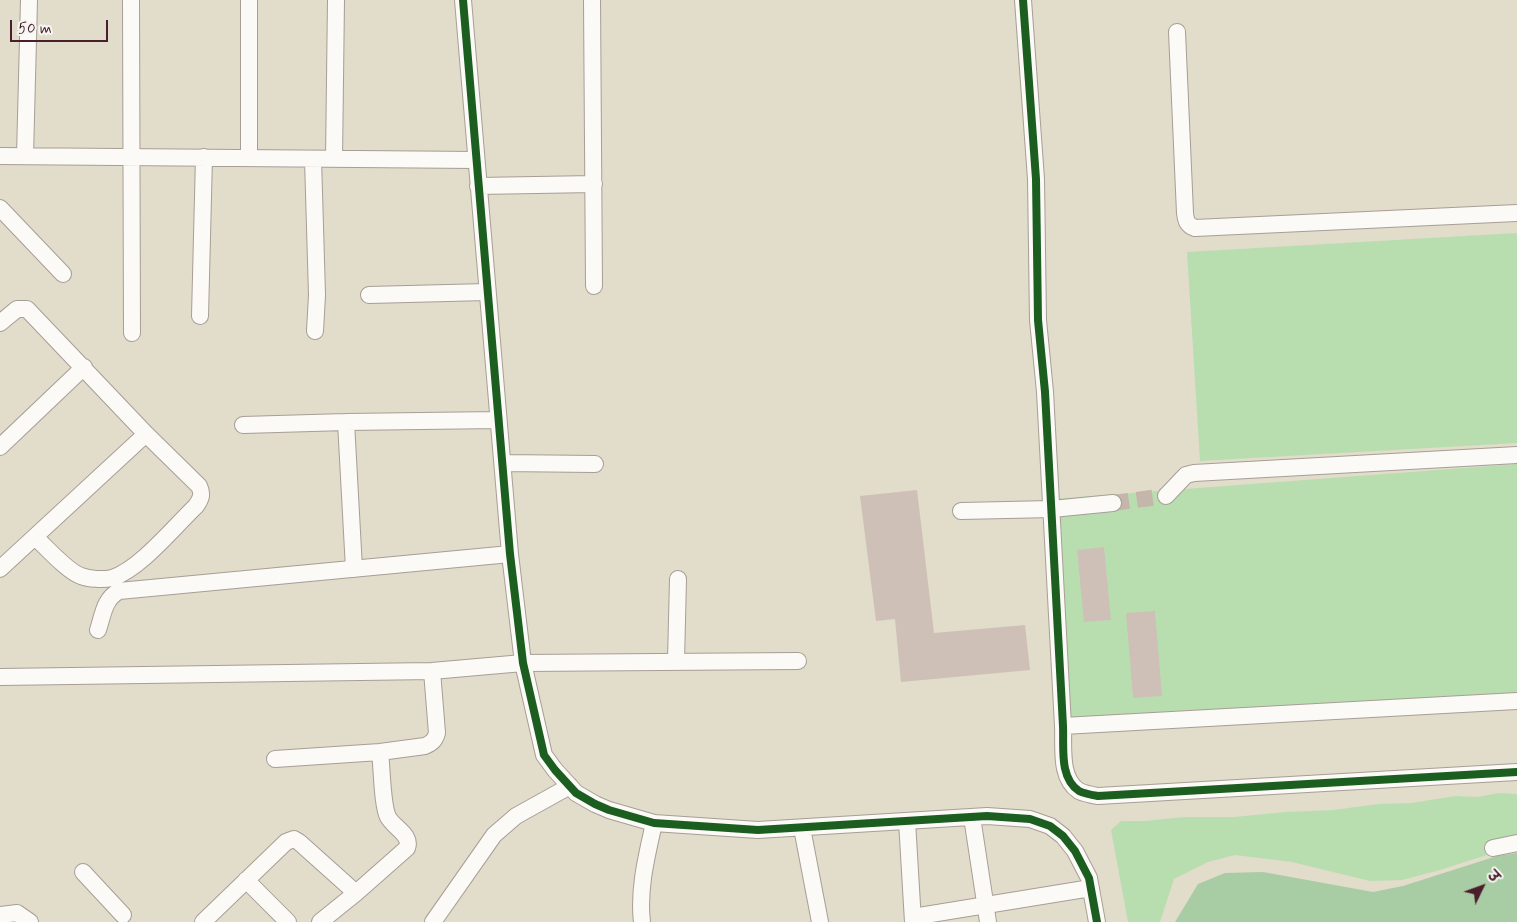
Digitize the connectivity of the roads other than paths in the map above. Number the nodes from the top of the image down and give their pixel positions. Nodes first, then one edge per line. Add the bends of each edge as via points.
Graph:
1 (29, 0) edge
2 (131, 0) edge
3 (249, 0) edge
4 (336, 0) edge
5 (463, 0) edge
6 (592, 0) edge
7 (1023, 0) edge
8 (1177, 32) dead end
9 (0, 156) edge
10 (24, 156) junction
11 (131, 157) junction
12 (204, 157) junction
13 (249, 158) junction
14 (313, 159) junction
15 (334, 159) junction
16 (476, 160) junction
17 (594, 184) junction
18 (478, 186) junction
19 (0, 208) edge
20 (1517, 213) edge
21 (63, 274) dead end
22 (594, 286) dead end
23 (487, 292) junction
24 (369, 295) dead end
25 (200, 316) dead end
26 (0, 323) edge
27 (315, 331) dead end
28 (132, 333) dead end
29 (84, 368) junction
30 (498, 420) junction
31 (346, 422) junction
32 (243, 425) dead end
33 (146, 434) junction
34 (0, 447) edge
35 (1517, 455) edge
36 (503, 463) junction
37 (595, 464) dead end
38 (1166, 496) tunnel mouth
39 (1113, 502) tunnel mouth
40 (1052, 509) junction
41 (961, 511) dead end
42 (35, 537) junction
43 (510, 554) junction
44 (0, 569) edge
45 (354, 569) junction
46 (678, 579) dead end
47 (98, 630) dead end
48 (676, 661) junction
49 (798, 661) dead end
50 (523, 663) junction
51 (432, 671) junction
52 (0, 677) edge
53 (1517, 701) edge
54 (1063, 726) junction
55 (380, 752) junction
56 (275, 759) dead end
57 (1517, 772) edge
58 (570, 786) junction
59 (972, 817) junction
60 (907, 821) junction
61 (654, 823) junction
62 (802, 828) junction
63 (1517, 843) edge
64 (1493, 848) dead end
65 (83, 872) dead end
66 (246, 880) junction
67 (1091, 888) junction
68 (356, 893) junction
69 (985, 905) junction
70 (0, 915) edge
71 (913, 919) edge
72 (124, 920) edge
73 (30, 922) edge
74 (203, 922) edge
75 (286, 922) edge
76 (320, 922) edge
77 (433, 922) edge
78 (642, 922) edge
79 (820, 922) edge
80 (988, 922) edge
81 (1097, 922) edge

1 - 10 street
2 - 11 street
3 - 13 street
4 - 15 street
5 - 16 street
6 - 17 street
7 - 40 street via 1036,179 1038,320
8 - 20 street via 1186,221 1189,226
9 - 10 street
10 - 11 street
11 - 12 street
11 - 28 street
12 - 13 street
12 - 25 street
13 - 14 street
14 - 15 street
14 - 27 street
15 - 16 street
16 - 18 street
17 - 18 street
17 - 22 street
18 - 23 street
19 - 21 street
23 - 24 street
23 - 30 street
26 - 29 street via 17,309 27,308
29 - 33 street
29 - 34 street
30 - 31 street
30 - 36 street
31 - 32 street
31 - 45 street
33 - 42 street
33 - 42 street via 202,492 196,506 141,560 111,578 80,576
35 - 38 street via 1194,473 1186,475
36 - 37 street
36 - 43 street
39 - 40 street
40 - 41 street
40 - 54 street
42 - 44 street
43 - 45 street
43 - 50 street
45 - 47 street via 119,591 108,600
46 - 48 street
48 - 49 street
48 - 50 street
50 - 51 street
50 - 58 street via 544,755
51 - 52 street
51 - 55 street via 435,739 425,746
53 - 54 street
54 - 57 street via 1064,767 1072,786 1098,796
55 - 56 street
55 - 68 street via 386,813 409,844 399,857
58 - 61 street via 576,793 609,810
58 - 77 street via 516,816 494,835
59 - 60 street
59 - 67 street via 1030,819 1050,826 1075,852
59 - 69 street
60 - 62 street
60 - 71 street
61 - 62 street via 758,830
61 - 78 street via 642,882
62 - 79 street
63 - 64 street
65 - 72 street
66 - 68 street via 294,838
66 - 74 street
66 - 75 street
67 - 69 street
67 - 81 street
68 - 76 street
69 - 71 street
69 - 80 street
70 - 73 street via 17,913

